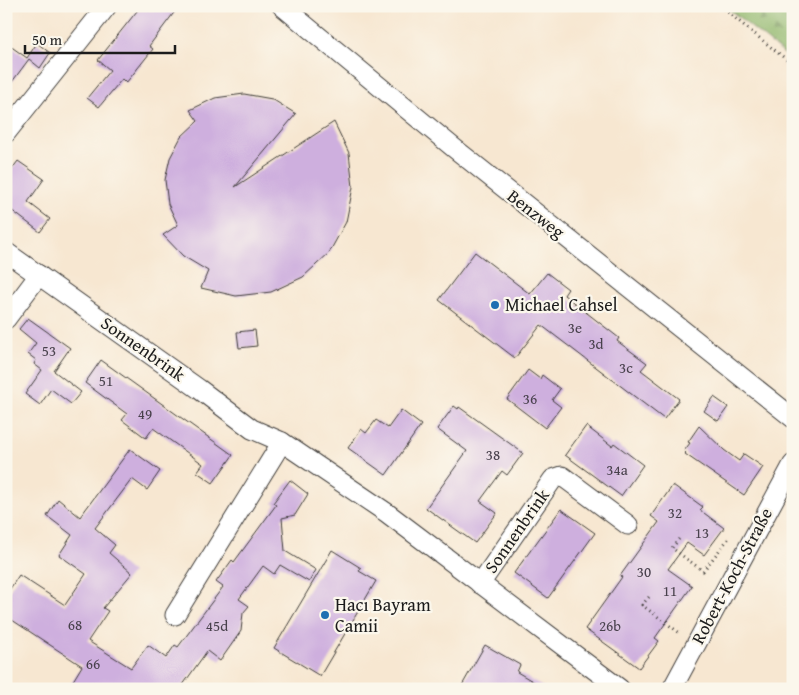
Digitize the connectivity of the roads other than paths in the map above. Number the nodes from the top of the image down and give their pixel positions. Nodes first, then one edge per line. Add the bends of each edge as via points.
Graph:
1 (107, 6) edge
2 (282, 6) edge
3 (6, 134) edge
4 (6, 252) edge
5 (39, 275) junction
6 (6, 320) edge
7 (793, 418) edge
8 (282, 442) junction
9 (793, 464) edge
10 (628, 525) dead end
11 (480, 584) junction
12 (175, 615) dead end
13 (620, 689) edge
14 (672, 689) edge

1 - 3 street
2 - 7 street, Benzweg via 454,148
4 - 5 street, Sonnenbrink
5 - 6 street
5 - 8 street, Sonnenbrink via 252,429
8 - 11 street, Sonnenbrink via 387,513
8 - 12 street
9 - 14 street, Robert-Koch-Straße
10 - 11 street, Sonnenbrink via 562,476 553,479
11 - 13 street, Sonnenbrink

